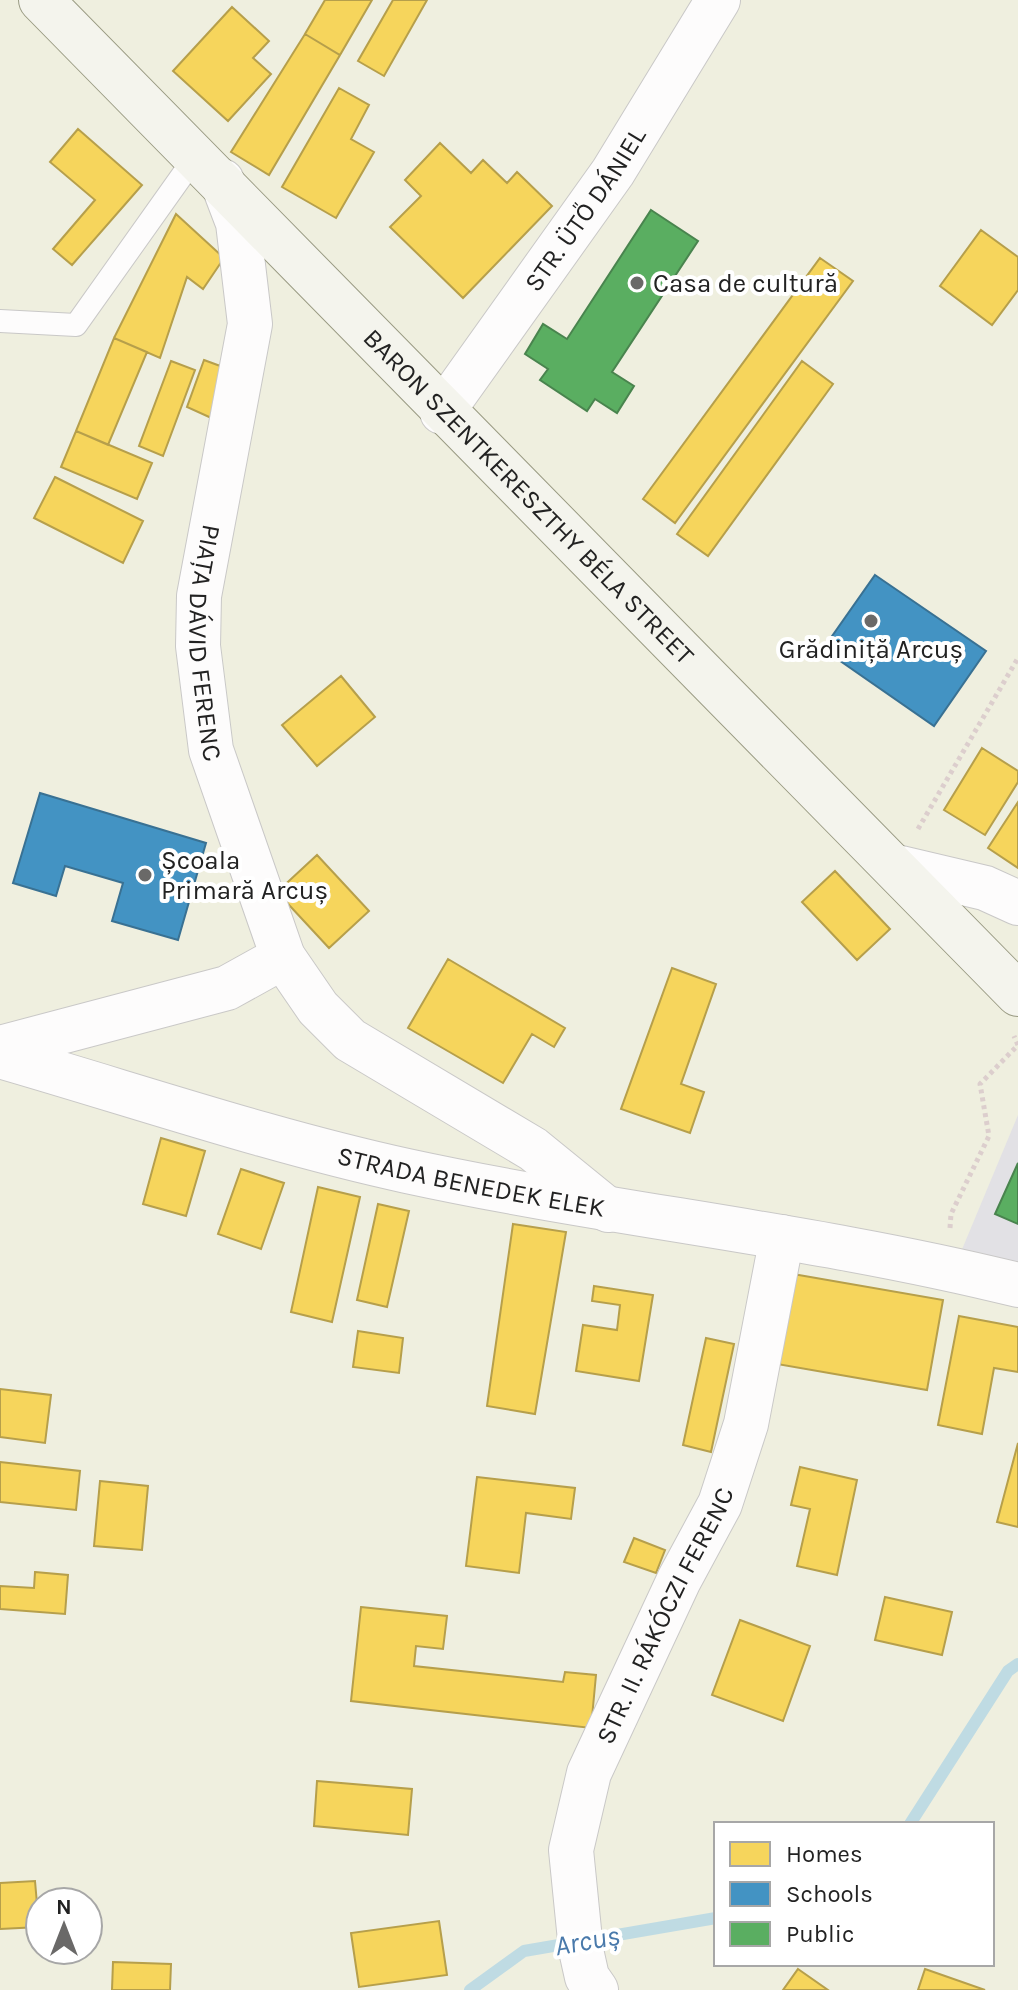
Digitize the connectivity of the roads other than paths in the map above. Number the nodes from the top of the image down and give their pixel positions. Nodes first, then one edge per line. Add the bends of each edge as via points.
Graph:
1 (41, 0) edge
2 (718, 0) edge
3 (209, 169) junction
4 (0, 321) edge
5 (442, 412) junction
6 (896, 867) junction
7 (1018, 903) edge
8 (283, 957) junction
9 (1014, 1009) edge
10 (0, 1048) edge
11 (0, 1056) edge
12 (608, 1210) junction
13 (782, 1237) junction
14 (1018, 1285) edge
15 (596, 1990) edge

1 - 3 street, BARON SZENTKERESZTHY BÉLA STREET
2 - 5 street, STR. ÜTŐ DÁNIEL via 613,172
3 - 4 lane via 76,325
3 - 5 street, BARON SZENTKERESZTHY BÉLA STREET
3 - 8 street, PIAȚA DÁVID FERENC via 238,223 250,324 199,596 198,646 211,750
5 - 6 street, BARON SZENTKERESZTHY BÉLA STREET
6 - 7 street via 985,888
6 - 9 street, BARON SZENTKERESZTHY BÉLA STREET
8 - 10 street via 227,988
8 - 12 street, PIAȚA DÁVID FERENC via 318,1008 350,1040 533,1149
11 - 12 street, STRADA BENEDEK ELEK via 404,1171
12 - 13 street, STRADA BENEDEK ELEK
13 - 14 street, STRADA BENEDEK ELEK
13 - 15 street, STR. II. RÁKÓCZI FERENC via 746,1424 720,1504 589,1773 571,1850 580,1940 587,1977

